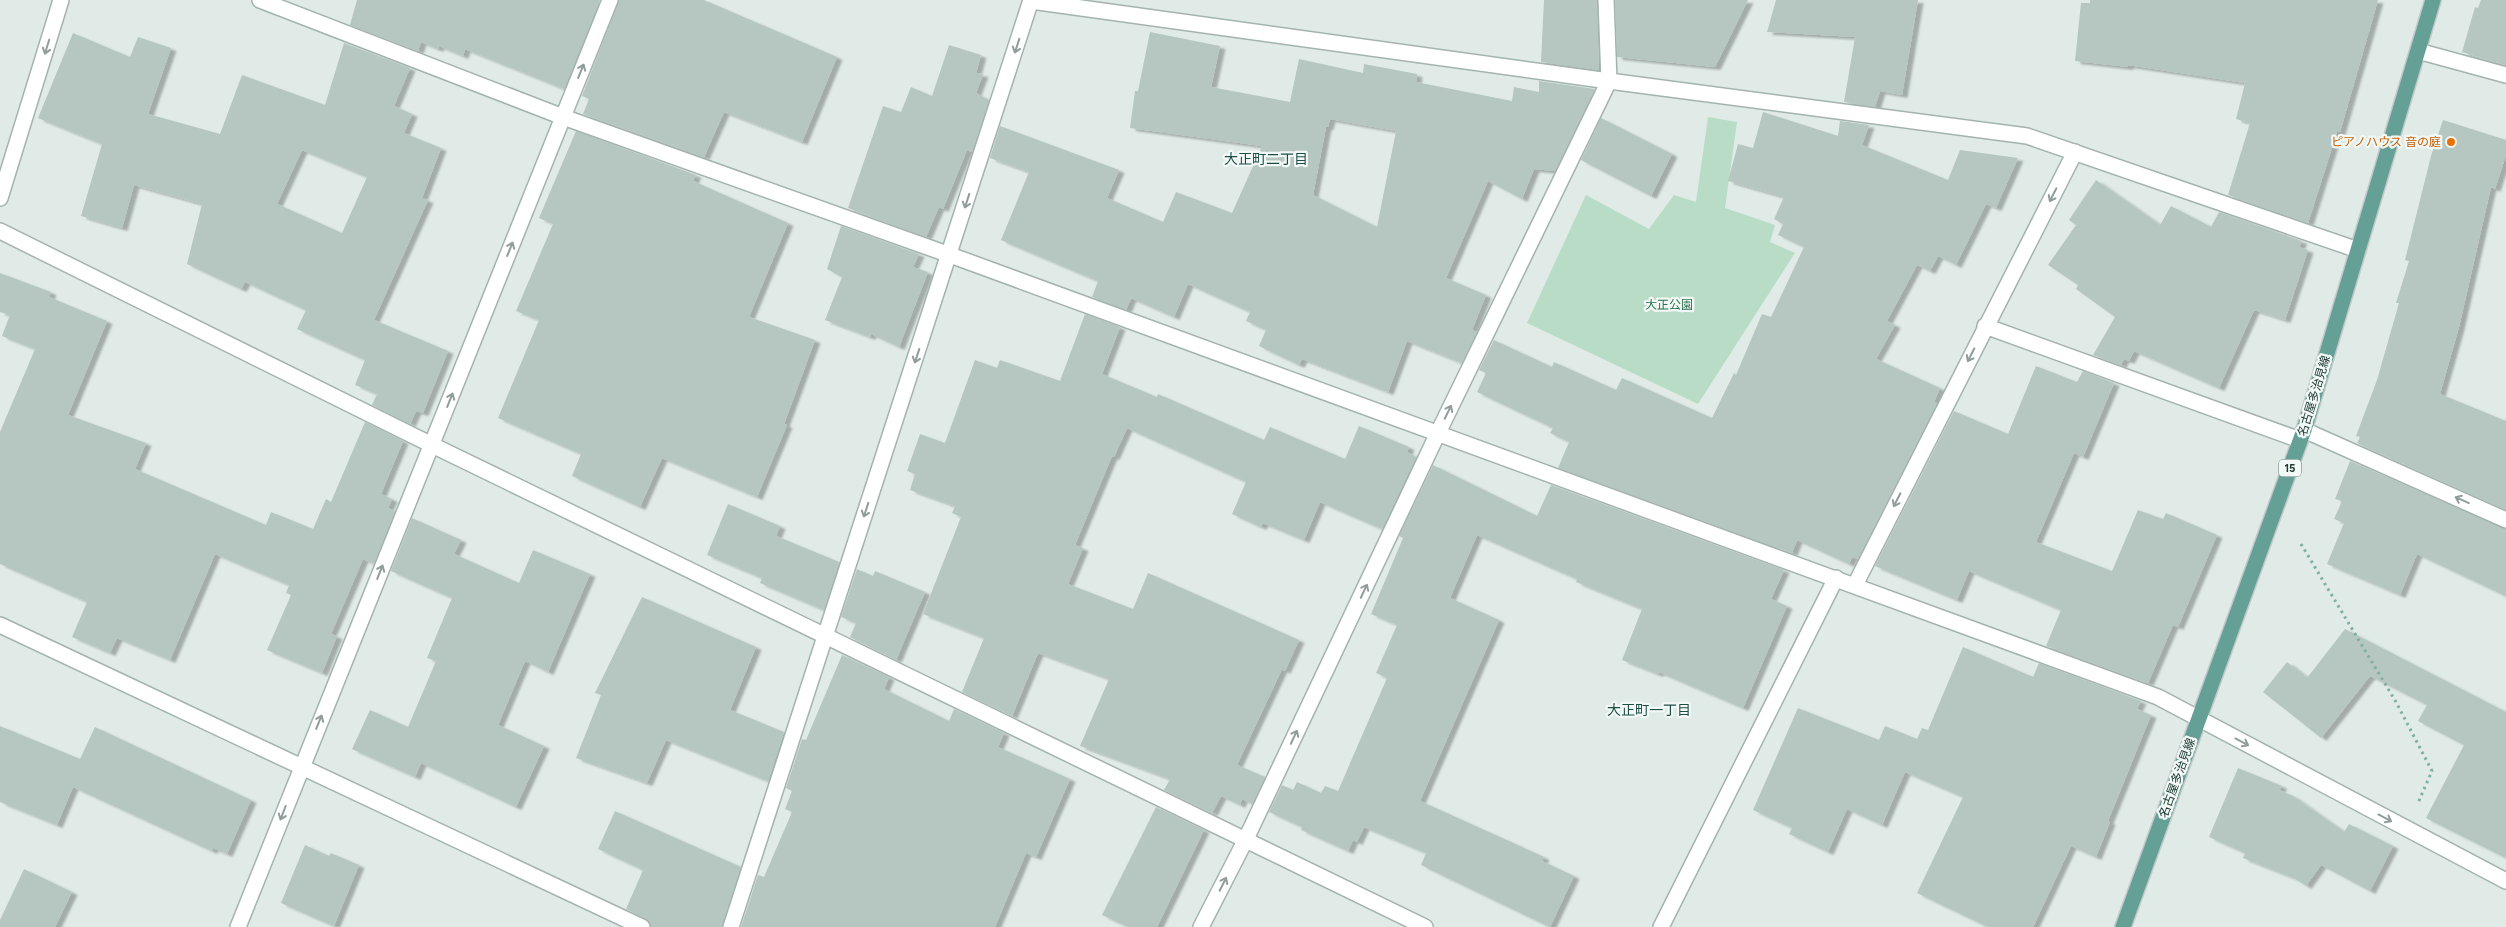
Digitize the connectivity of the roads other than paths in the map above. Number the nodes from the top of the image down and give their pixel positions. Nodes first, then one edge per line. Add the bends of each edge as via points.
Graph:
1 (61, 0) edge
2 (260, 0) edge
3 (610, 0) edge
4 (1606, 0) edge
5 (2433, 0) edge
6 (1031, 1) edge
7 (2418, 51) junction
8 (2506, 75) edge
9 (1609, 81) junction
10 (563, 117) junction
11 (2075, 152) junction
12 (0, 198) edge
13 (0, 231) edge
14 (2358, 250) junction
15 (950, 256) junction
16 (1985, 326) junction
17 (2302, 435) junction
18 (1437, 436) junction
19 (432, 446) junction
20 (2506, 520) edge
21 (1836, 578) junction
22 (1855, 585) junction
23 (0, 625) edge
24 (825, 636) junction
25 (2199, 719) junction
26 (300, 767) junction
27 (1245, 841) junction
28 (2506, 881) edge
29 (238, 927) edge
30 (642, 927) edge
31 (731, 927) edge
32 (1201, 927) edge
33 (1425, 927) edge
34 (1661, 927) edge
35 (2123, 927) edge

1 -> 12 street
2 - 10 street
10 -> 3 street
4 - 9 street
5 - 7 main road, 名古屋多治見線 / 15
6 - 9 street
6 -> 15 street
7 - 8 street
7 - 14 main road, 名古屋多治見線 / 15
9 - 11 street via 2026,136
18 -> 9 street
10 - 15 street
19 -> 10 street
11 - 14 street
11 -> 16 street
13 - 19 street
14 - 17 main road, 名古屋多治見線 / 15
15 - 18 street
15 -> 24 street
16 - 17 street
16 -> 22 street
20 -> 17 street
17 - 25 main road, 名古屋多治見線 / 15
18 - 21 street
27 -> 18 street
19 - 24 street
26 -> 19 street
21 - 22 street
21 - 34 street
22 - 25 street via 2158,697
23 - 26 street
24 - 27 street
24 - 31 street
25 -> 28 street
25 - 35 main road, 名古屋多治見線 / 15
26 -> 29 street
26 - 30 street
32 -> 27 street
27 - 33 street

